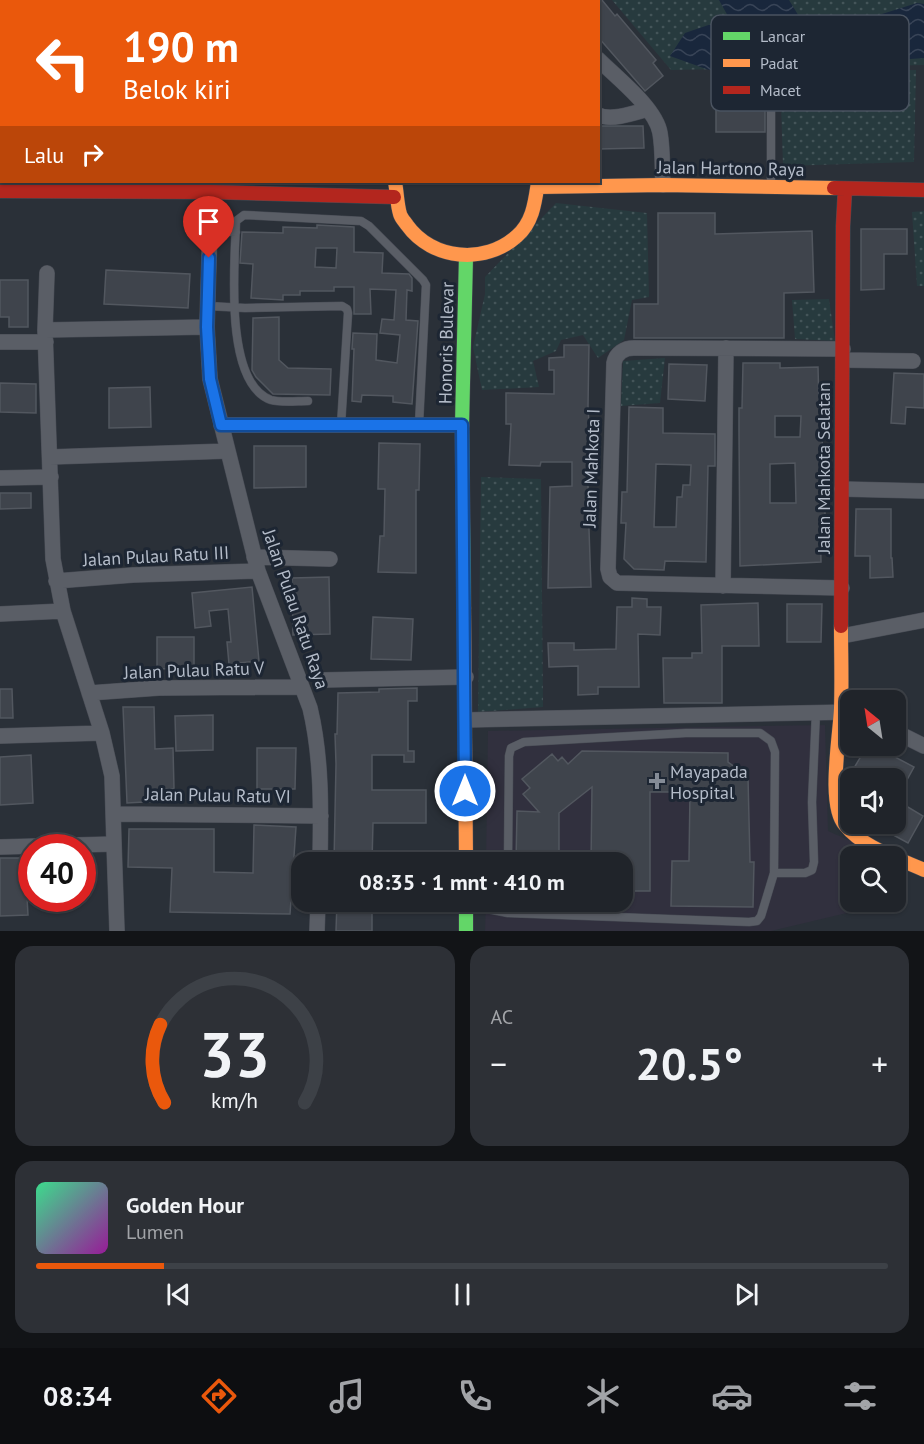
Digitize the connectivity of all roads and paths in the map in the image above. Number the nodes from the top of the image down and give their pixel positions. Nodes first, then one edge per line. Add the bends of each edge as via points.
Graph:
1 (600, 61) edge
2 (648, 109) junction
3 (771, 111) edge
4 (600, 115) edge
5 (395, 183) edge
6 (538, 184) edge
7 (663, 185) junction
8 (771, 187) junction
9 (845, 189) junction
10 (924, 190) edge
11 (0, 191) edge
12 (211, 192) junction
13 (394, 197) junction
14 (210, 231) junction
15 (236, 232) junction
16 (466, 257) junction
17 (47, 273) dead end
18 (208, 306) junction
19 (234, 306) junction
20 (207, 327) junction
21 (45, 336) junction
22 (0, 342) edge
23 (726, 348) junction
24 (843, 354) junction
25 (914, 360) dead end
26 (308, 401) dead end
27 (419, 424) junction
28 (221, 425) junction
29 (341, 425) junction
30 (462, 425) junction
31 (228, 451) junction
32 (50, 457) junction
33 (51, 477) junction
34 (0, 478) edge
35 (842, 489) junction
36 (924, 491) edge
37 (330, 559) dead end
38 (256, 564) junction
39 (56, 581) junction
40 (723, 586) junction
41 (842, 588) junction
42 (63, 610) junction
43 (0, 614) edge
44 (924, 620) edge
45 (842, 636) junction
46 (465, 677) junction
47 (323, 680) dead end
48 (301, 687) junction
49 (845, 690) edge
50 (89, 693) junction
51 (840, 713) edge
52 (815, 718) junction
53 (465, 720) junction
54 (102, 733) junction
55 (0, 736) edge
56 (906, 737) edge
57 (924, 747) edge
58 (841, 756) edge
59 (114, 814) junction
60 (321, 816) junction
61 (114, 844) junction
62 (0, 847) edge
63 (320, 852) edge
64 (466, 852) edge
65 (508, 852) edge
66 (924, 870) edge
67 (774, 873) junction
68 (318, 912) edge
69 (466, 912) edge
70 (504, 912) edge
71 (508, 913) joint
72 (117, 931) edge
73 (317, 931) edge
74 (466, 931) edge

1 - 2 street
2 - 4 street via 611,117
2 - 7 street via 660,132
3 - 8 lane
5 - 13 street
6 - 7 street, Jalan Hartono Raya
6 - 16 street via 535,206 516,237 484,255
7 - 8 street, Jalan Hartono Raya
8 - 9 street, Jalan Hartono Raya
9 - 10 street, Jalan Hartono Raya
9 - 24 street, Jalan Mahkota Selatan
11 - 12 street
12 - 13 street
12 - 14 street, Jalan Pulau Ratu Raya
13 - 16 street via 400,216 427,246
14 - 15 lane
14 - 18 street, Jalan Pulau Ratu Raya
15 - 19 lane
15 - 27 lane via 236,221 244,216 361,221 423,280 426,285
16 - 30 street, Honoris Bulevar
17 - 21 street
18 - 19 lane
18 - 20 street, Jalan Pulau Ratu Raya
19 - 26 lane via 239,355 256,388 271,400
19 - 29 lane via 347,309
20 - 21 street
20 - 28 street, Jalan Pulau Ratu Raya via 210,379
21 - 22 street
21 - 32 street
23 - 24 street, Jalan Mahkota I
23 - 40 street
23 - 40 street, Jalan Mahkota I via 626,348 615,357 608,569 617,583
24 - 25 street, Jalan Mahkota I
24 - 35 street, Jalan Mahkota Selatan
27 - 29 street
27 - 30 street
28 - 29 street
28 - 31 street, Jalan Pulau Ratu Raya
30 - 46 street, Honoris Bulevar
31 - 32 street
31 - 38 street, Jalan Pulau Ratu Raya
32 - 33 street
33 - 34 street
33 - 39 street
35 - 36 street
35 - 41 street, Jalan Mahkota Selatan
37 - 38 street, Jalan Pulau Ratu III
38 - 39 street, Jalan Pulau Ratu III
38 - 48 street, Jalan Pulau Ratu Raya
39 - 42 street
40 - 41 street, Jalan Mahkota I
41 - 45 street, Jalan Mahkota Selatan
42 - 43 street
42 - 50 street
44 - 45 street
45 - 49 street, Jalan Mahkota Selatan
46 - 47 street
46 - 53 street, Honoris Bulevar
48 - 50 street, Jalan Pulau Ratu V via 159,688
48 - 60 street, Jalan Pulau Ratu Raya via 315,729
50 - 54 street
51 - 52 street
52 - 53 street
52 - 67 lane via 812,870
53 - 64 street, Honoris Bulevar
54 - 55 street
54 - 59 street via 112,777
56 - 57 street
58 - 66 street, Jalan Mahkota Selatan via 836,797 842,823 851,833
59 - 60 street, Jalan Pulau Ratu VI
59 - 61 street
60 - 63 street, Jalan Pulau Ratu Raya
61 - 62 street
61 - 72 street
65 - 67 lane via 511,748 524,742 598,737 760,733 771,741 775,752
67 - 71 lane via 757,921
68 - 73 street
69 - 74 street
70 - 71 lane

